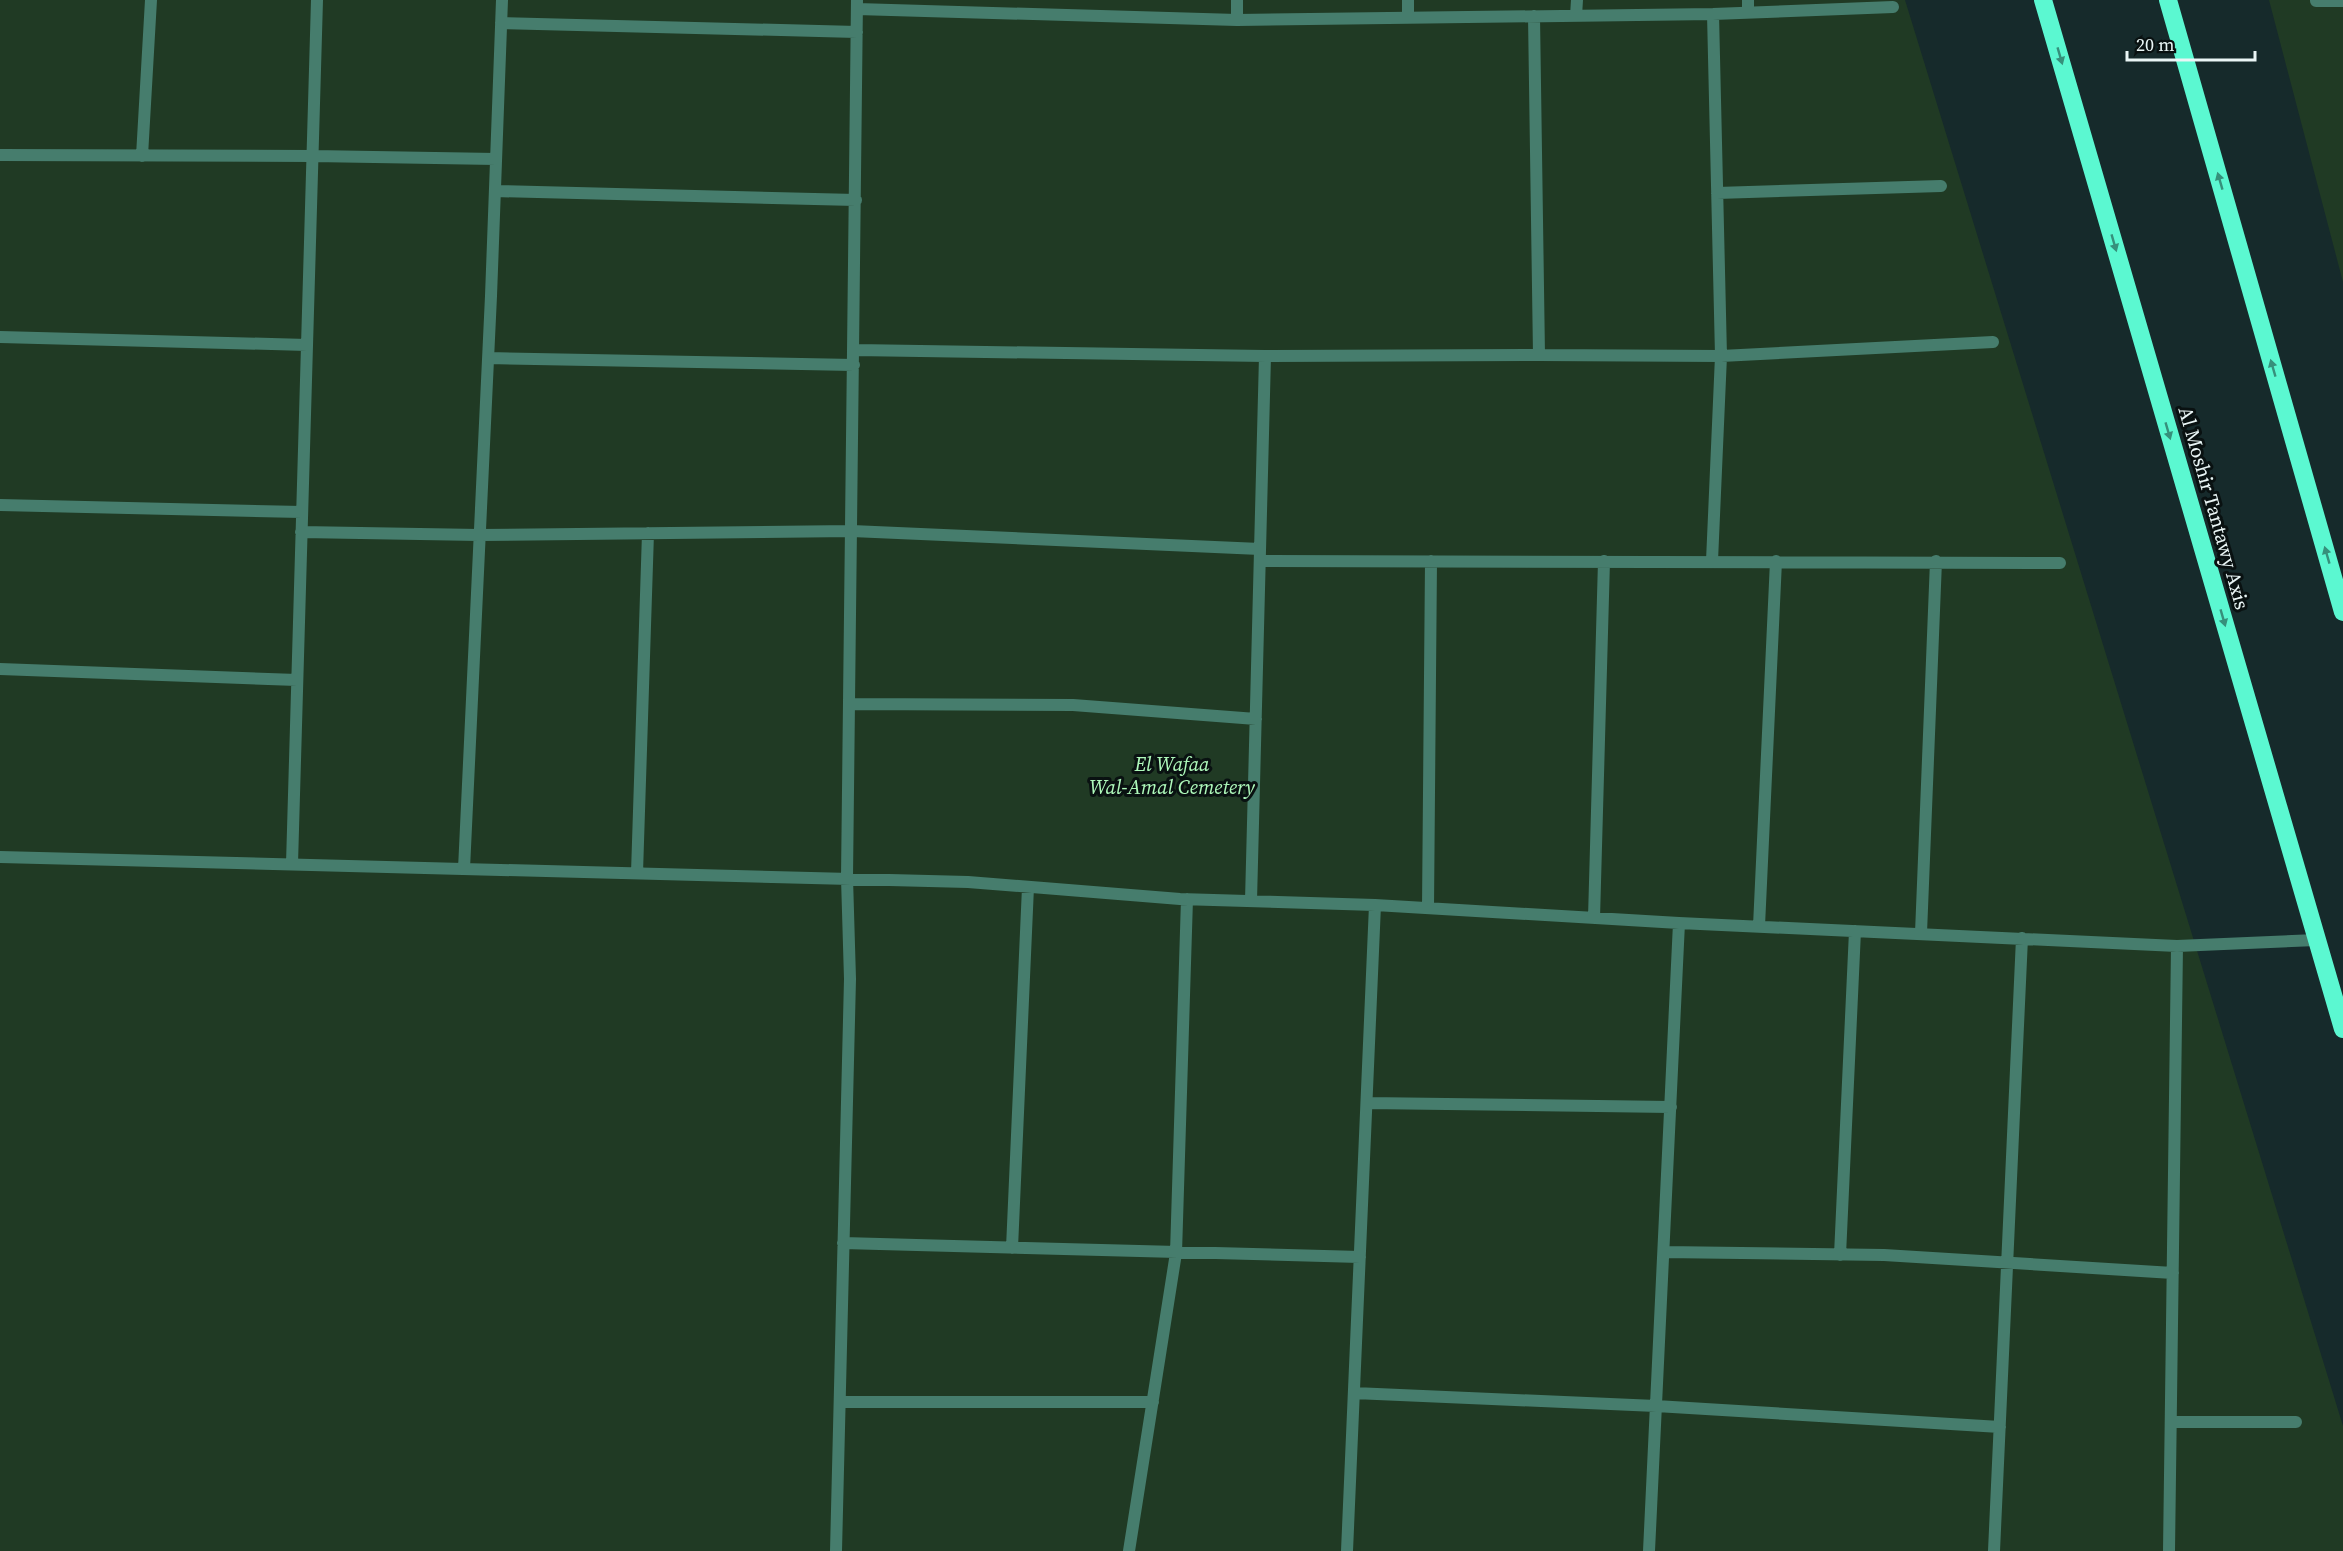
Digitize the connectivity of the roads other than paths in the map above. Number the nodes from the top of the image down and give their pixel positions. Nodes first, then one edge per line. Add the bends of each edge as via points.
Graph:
1 (151, 0) edge
2 (317, 0) edge
3 (502, 0) edge
4 (1237, 0) edge
5 (1408, 0) edge
6 (1576, 0) edge
7 (2029, 0) edge
8 (2043, 0) edge
9 (2168, 0) edge
10 (2316, 1) edge
11 (2343, 1) edge
12 (857, 5) edge
13 (1748, 6) edge
14 (1893, 7) dead end
15 (1713, 14) junction
16 (1534, 16) junction
17 (1576, 16) junction
18 (1408, 18) junction
19 (1237, 20) junction
20 (501, 23) junction
21 (2052, 30) junction
22 (857, 32) junction
23 (0, 155) edge
24 (142, 156) junction
25 (313, 156) junction
26 (496, 159) junction
27 (1941, 186) dead end
28 (495, 191) junction
29 (1717, 193) junction
30 (856, 200) junction
31 (0, 337) edge
32 (1994, 342) dead end
33 (307, 345) junction
34 (855, 350) junction
35 (1539, 355) junction
36 (1265, 356) junction
37 (1720, 356) junction
38 (488, 358) junction
39 (855, 365) junction
40 (0, 505) edge
41 (302, 512) junction
42 (852, 531) junction
43 (301, 532) junction
44 (648, 533) junction
45 (479, 535) junction
46 (1260, 555) junction
47 (1431, 561) junction
48 (1604, 561) junction
49 (1712, 561) junction
50 (1776, 561) junction
51 (1936, 561) junction
52 (2060, 563) dead end
53 (2343, 612) edge
54 (0, 669) edge
55 (297, 680) junction
56 (849, 704) junction
57 (1256, 719) junction
58 (0, 857) edge
59 (292, 864) junction
60 (464, 869) junction
61 (637, 873) junction
62 (847, 878) junction
63 (1028, 887) junction
64 (1187, 899) junction
65 (1251, 901) junction
66 (1375, 905) junction
67 (1428, 908) junction
68 (1594, 918) junction
69 (1679, 923) junction
70 (1759, 926) junction
71 (1855, 931) junction
72 (1921, 933) junction
73 (2022, 938) junction
74 (2316, 940) junction
75 (2177, 946) junction
76 (2343, 1029) edge
77 (1367, 1103) junction
78 (1671, 1107) junction
79 (843, 1243) junction
80 (1012, 1248) junction
81 (1664, 1252) junction
82 (1176, 1253) junction
83 (1840, 1255) junction
84 (1360, 1257) junction
85 (2007, 1262) junction
86 (2173, 1273) junction
87 (1354, 1393) junction
88 (840, 1402) junction
89 (1153, 1402) junction
90 (1656, 1406) junction
91 (2171, 1422) junction
92 (2296, 1422) dead end
93 (2000, 1427) junction
94 (836, 1551) edge
95 (1129, 1551) edge
96 (1347, 1551) edge
97 (1649, 1551) edge
98 (1994, 1551) edge
99 (2169, 1551) edge

1 - 24 lane
2 - 25 lane
3 - 20 lane
4 - 19 lane
5 - 18 lane
6 - 17 lane
7 - 21 highway
8 - 21 highway, Al Moshir Tantawy Axis
53 -> 9 highway
10 - 11 lane
12 - 19 lane
12 - 22 lane
13 - 14 lane
13 - 15 lane
15 - 17 lane
15 - 29 lane
16 - 17 lane
16 - 18 lane
16 - 35 lane
18 - 19 lane
20 - 22 lane
20 - 26 lane
21 -> 74 highway, Al Moshir Tantawy Axis
22 - 30 lane
23 - 24 lane
24 - 25 lane
25 - 26 lane
25 - 33 lane
26 - 28 lane
27 - 29 lane
28 - 30 lane
28 - 38 lane
29 - 37 lane
30 - 34 lane
31 - 33 lane
32 - 37 lane
33 - 41 lane
34 - 36 lane
34 - 39 lane
35 - 36 lane
35 - 37 lane
36 - 46 lane
37 - 49 lane
38 - 39 lane
38 - 45 lane
39 - 42 lane
40 - 41 lane
41 - 43 lane
42 - 44 lane
42 - 46 lane
42 - 56 lane
43 - 45 lane
43 - 55 lane
44 - 45 lane
44 - 61 lane
45 - 60 lane
46 - 47 lane
46 - 57 lane
47 - 48 lane
47 - 67 lane
48 - 49 lane
48 - 68 lane
49 - 50 lane
50 - 51 lane
50 - 70 lane
51 - 52 lane
51 - 72 lane
54 - 55 lane
55 - 59 lane
56 - 57 lane via 1073,705
56 - 62 lane
57 - 65 lane
58 - 59 lane
59 - 60 lane
60 - 61 lane
61 - 62 lane
62 - 63 lane
62 - 79 lane via 850,979
63 - 64 lane
63 - 80 lane
64 - 65 lane
64 - 82 lane
65 - 66 lane
66 - 67 lane
66 - 77 lane
67 - 68 lane
68 - 69 lane
69 - 70 lane
69 - 78 lane
70 - 71 lane
71 - 72 lane
71 - 83 lane
72 - 73 lane
73 - 75 lane
73 - 85 lane
74 - 75 lane
74 - 76 highway, Al Moshir Tantawy Axis
75 - 86 lane
77 - 78 lane
77 - 84 lane
78 - 81 lane
79 - 80 lane
79 - 88 lane
80 - 82 lane
81 - 83 lane
81 - 90 lane
82 - 84 lane
82 - 89 lane
83 - 85 lane
84 - 87 lane
85 - 86 lane
85 - 93 lane
86 - 91 lane
87 - 90 lane
87 - 96 lane
88 - 89 lane
88 - 94 lane
89 - 95 lane
90 - 93 lane
90 - 97 lane
91 - 92 lane
91 - 99 lane
93 - 98 lane

